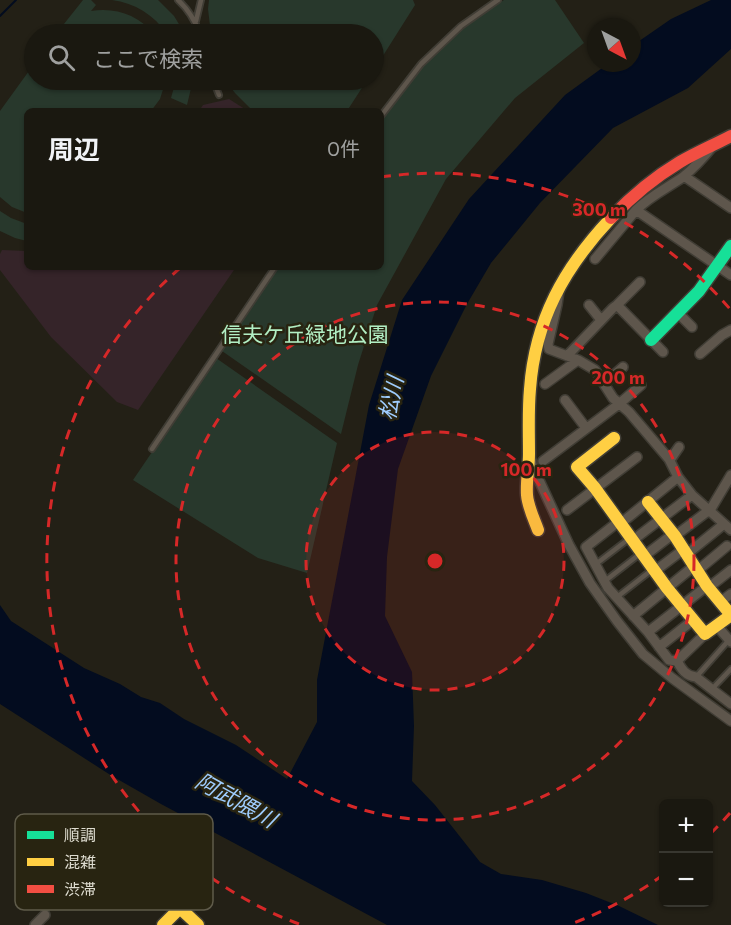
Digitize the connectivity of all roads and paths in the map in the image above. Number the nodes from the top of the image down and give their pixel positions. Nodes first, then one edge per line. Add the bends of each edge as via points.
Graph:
1 (178, 0) edge
2 (201, 0) edge
3 (498, 0) edge
4 (196, 21) junction
5 (197, 24) edge
6 (217, 90) edge
7 (219, 95) dead end
8 (384, 112) edge
9 (731, 136) edge
10 (713, 146) junction
11 (684, 176) junction
12 (731, 208) edge
13 (636, 210) junction
14 (731, 246) edge
15 (595, 259) dead end
16 (717, 265) junction
17 (274, 270) edge
18 (731, 274) edge
19 (640, 282) dead end
20 (559, 287) junction
21 (589, 305) dead end
22 (617, 305) junction
23 (678, 313) junction
24 (602, 320) junction
25 (692, 327) dead end
26 (731, 330) edge
27 (651, 340) junction
28 (663, 352) dead end
29 (700, 354) dead end
30 (567, 356) junction
31 (578, 360) junction
32 (623, 367) dead end
33 (545, 384) dead end
34 (604, 384) junction
35 (641, 385) dead end
36 (565, 400) dead end
37 (619, 404) junction
38 (586, 428) junction
39 (614, 438) dead end
40 (680, 447) dead end
41 (152, 449) dead end
42 (530, 452) junction
43 (637, 457) dead end
44 (670, 460) junction
45 (543, 461) dead end
46 (731, 475) edge
47 (678, 477) junction
48 (595, 488) junction
49 (692, 495) junction
50 (648, 502) junction
51 (567, 510) dead end
52 (709, 512) junction
53 (660, 519) junction
54 (619, 523) junction
55 (727, 527) edge
56 (538, 530) dead end
57 (674, 535) junction
58 (631, 539) junction
59 (727, 546) dead end
60 (686, 551) junction
61 (642, 555) junction
62 (596, 565) junction
63 (696, 568) junction
64 (654, 570) junction
65 (731, 570) edge
66 (604, 582) junction
67 (708, 587) junction
68 (667, 588) junction
69 (731, 594) edge
70 (616, 597) junction
71 (720, 602) junction
72 (681, 606) junction
73 (731, 615) edge
74 (633, 616) junction
75 (693, 620) junction
76 (717, 626) junction
77 (648, 632) junction
78 (705, 634) junction
79 (730, 641) edge
80 (659, 647) junction
81 (677, 661) junction
82 (731, 669) edge
83 (696, 677) junction
84 (712, 690) junction
85 (730, 701) edge
86 (731, 722) edge
87 (45, 915) dead end
88 (35, 925) edge
89 (164, 925) edge
90 (198, 925) edge

1 - 4 lane
2 - 4 lane
3 - 8 lane via 461,26 421,64
4 - 5 lane
6 - 7 lane
9 - 10 street
10 - 11 street
10 - 20 street via 679,162 627,202 581,254
11 - 12 street
11 - 13 street
13 - 15 street
13 - 16 street
14 - 16 street
16 - 18 street
16 - 23 street
17 - 41 lane
19 - 22 street
20 - 30 street via 548,344 549,349
20 - 42 street via 541,327 533,360
21 - 24 street
22 - 24 street
22 - 27 street
23 - 25 street
23 - 27 street
24 - 30 street
26 - 29 street
27 - 28 street
30 - 31 street
31 - 33 street
31 - 34 street via 595,370
32 - 34 street
34 - 37 street
35 - 37 street
36 - 38 street
37 - 38 street
37 - 44 street
38 - 45 street
39 - 48 street via 577,467
40 - 44 street
42 - 56 street via 527,496
42 - 86 street via 532,465 569,545 617,621 643,654
43 - 48 street
44 - 47 street
46 - 52 street
47 - 49 street
47 - 50 street
48 - 51 street
48 - 54 street
49 - 52 street
49 - 53 street
50 - 53 street
50 - 54 street
52 - 55 street
52 - 57 street
53 - 57 street
53 - 58 street
54 - 58 street
54 - 62 street via 586,548
55 - 60 street
57 - 60 street
57 - 61 street
58 - 61 street
58 - 62 lane
59 - 63 street
60 - 63 street
60 - 64 street
61 - 64 street
61 - 66 lane
62 - 66 street
63 - 67 street
63 - 68 street
64 - 68 street
64 - 70 lane
65 - 67 street
66 - 70 street
67 - 71 street
67 - 72 street
68 - 72 street
68 - 74 street
69 - 71 street
70 - 74 street
71 - 73 street
72 - 75 street
72 - 77 street
73 - 76 street
74 - 77 street
75 - 78 street
75 - 80 street
76 - 78 street
76 - 79 street
77 - 80 street
78 - 81 street
79 - 83 lane
80 - 81 street via 669,660
81 - 83 street via 684,672
82 - 84 lane
83 - 84 street
84 - 85 street
87 - 88 street
89 - 90 street via 178,910

